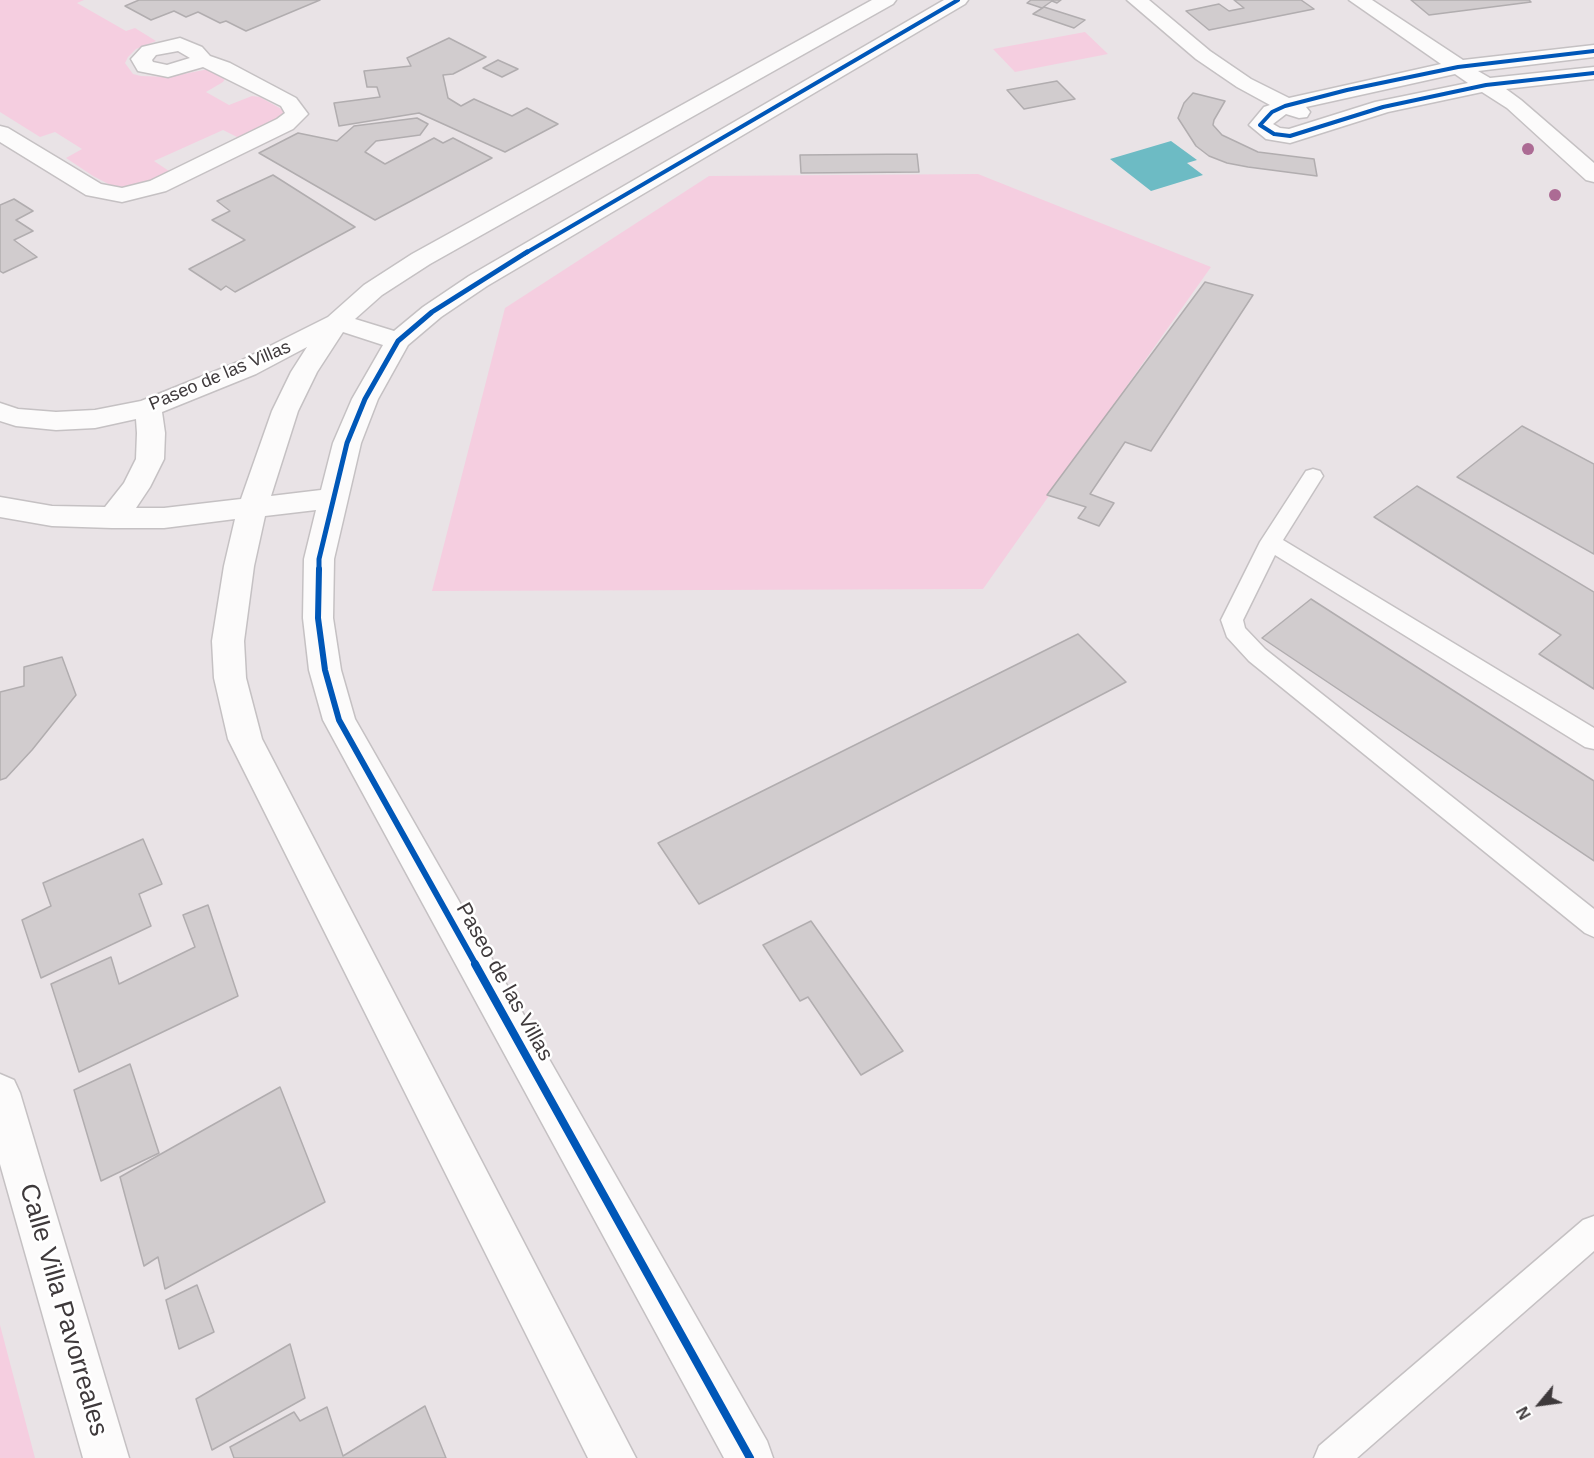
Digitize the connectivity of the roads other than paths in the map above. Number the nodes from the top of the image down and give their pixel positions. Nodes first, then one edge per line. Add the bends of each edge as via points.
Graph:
1 (886, 0) edge
2 (957, 0) edge
3 (1137, 0) edge
4 (1359, 0) edge
5 (1386, 0) edge
6 (1594, 51) edge
7 (202, 60) dead end
8 (1488, 63) junction
9 (1458, 67) junction
10 (1594, 73) edge
11 (1514, 82) junction
12 (1486, 85) junction
13 (1279, 109) junction
14 (1328, 126) junction
15 (0, 133) edge
16 (1594, 149) edge
17 (1594, 175) edge
18 (337, 322) junction
19 (398, 341) junction
20 (148, 408) junction
21 (0, 412) edge
22 (1313, 476) dead end
23 (333, 498) junction
24 (0, 507) edge
25 (252, 509) junction
26 (112, 518) junction
27 (1271, 542) junction
28 (1594, 740) edge
29 (1594, 925) edge
30 (0, 1093) edge
31 (1594, 1231) edge
32 (106, 1458) edge
33 (613, 1458) edge
34 (750, 1458) edge
35 (1331, 1458) edge

1 - 18 street via 421,259 373,290
2 - 19 street, Paseo de las Villas via 478,281
3 - 13 street via 1203,55
4 - 9 street
5 - 8 street
6 - 8 street
7 - 15 street via 289,102 297,114 285,124 158,186 122,195 94,190
8 - 9 street
8 - 11 street
9 - 12 street
9 - 13 street
10 - 11 street
11 - 12 street
11 - 16 street
12 - 14 street via 1383,108
12 - 17 street via 1545,129
13 - 14 street
13 - 14 street via 1260,125 1274,134 1290,136
18 - 19 street
18 - 20 street, Paseo de las Villas via 247,368
18 - 25 street via 304,372 285,411
19 - 23 street, Paseo de las Villas via 365,399 347,443
20 - 21 street, Paseo de las Villas via 95,419 56,421
20 - 26 street via 150,459 136,488
22 - 27 lane
23 - 25 street
23 - 34 street, Paseo de las Villas via 319,559 318,618 325,670 339,720
24 - 26 street via 52,516
25 - 26 street via 164,518
25 - 33 street via 228,641 230,678 245,739
27 - 28 lane
27 - 29 lane via 1232,620 1245,644
30 - 32 street, Calle Villa Pavorreales
31 - 35 lane

